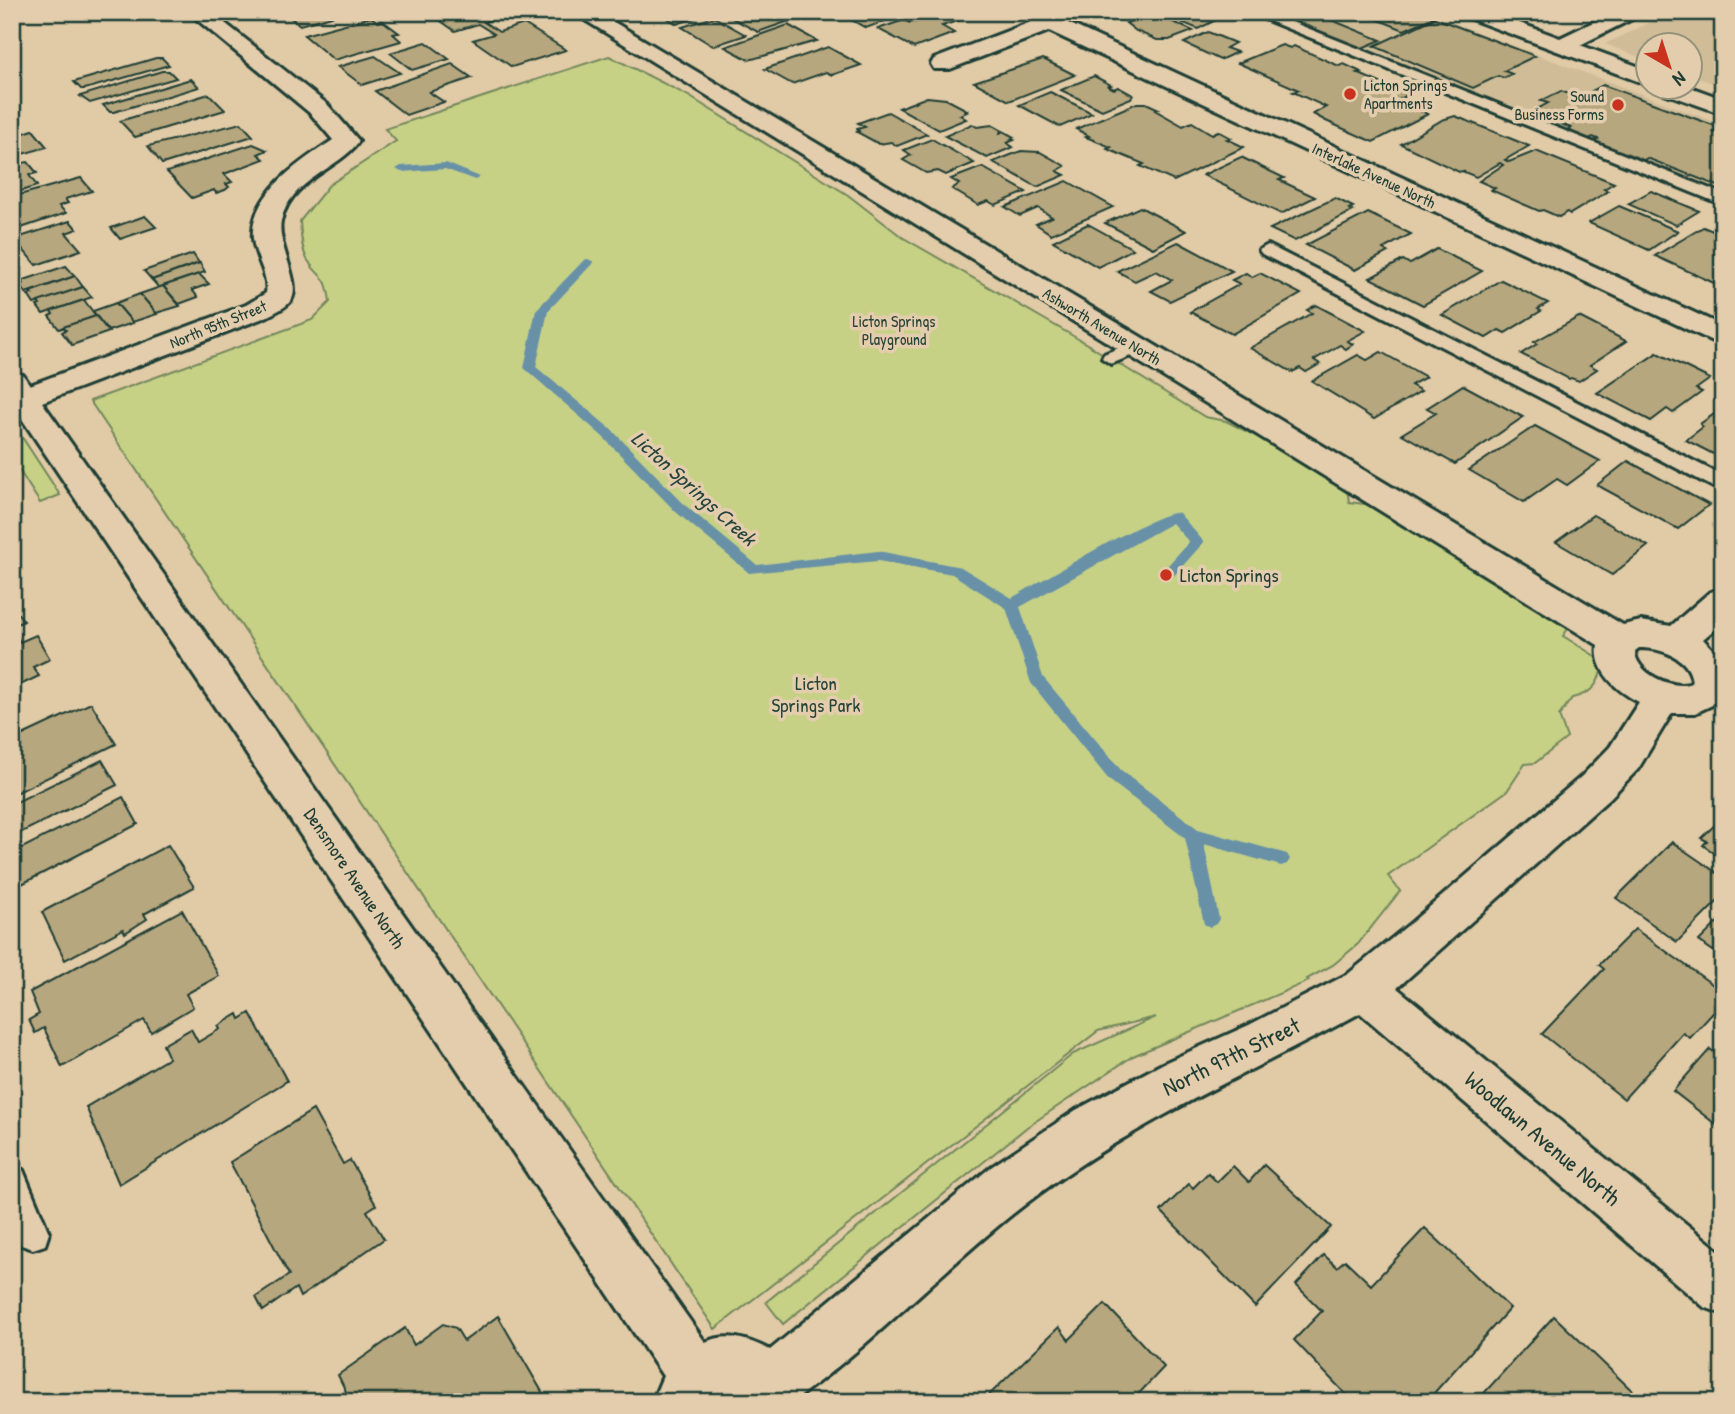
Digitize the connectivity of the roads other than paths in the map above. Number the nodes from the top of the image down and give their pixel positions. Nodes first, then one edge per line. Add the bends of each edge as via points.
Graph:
1 (198, 12) edge
2 (582, 12) edge
3 (1077, 12) edge
4 (1254, 12) edge
5 (1470, 12) edge
6 (1631, 12) edge
7 (1037, 17) edge
8 (1560, 46) junction
9 (942, 64) dead end
10 (1634, 73) edge
11 (1723, 200) edge
12 (1268, 250) dead end
13 (1723, 337) edge
14 (1136, 347) junction
15 (1111, 358) dead end
16 (16, 393) edge
17 (1723, 485) edge
18 (1723, 601) edge
19 (1621, 641) junction
20 (1677, 642) junction
21 (1717, 693) edge
22 (1661, 695) junction
23 (1364, 988) junction
24 (12, 1181) edge
25 (33, 1233) dead end
26 (1723, 1287) edge
27 (688, 1390) edge
28 (772, 1393) edge

1 - 16 street, North 95th Street via 319,109 347,141 296,179 269,214 265,241 281,279 279,298 256,312
2 - 14 street, Ashworth Avenue North
3 - 7 street
4 - 11 lane
5 - 8 street
6 - 8 street
7 - 9 street
7 - 13 street, Interlake Avenue North
8 - 10 street
12 - 17 lane
14 - 15 lane
14 - 19 street, Ashworth Avenue North
16 - 27 street, Densmore Avenue North
18 - 20 street
19 - 20 street via 1641,634
19 - 22 street via 1616,662
20 - 21 street via 1709,666
21 - 22 street via 1691,700
22 - 23 street, North 97th Street via 1623,758 1596,787
23 - 26 street, Woodlawn Avenue North
23 - 28 street, North 97th Street via 1093,1127 1009,1185 789,1370
24 - 25 lane
27 - 28 street via 720,1364 735,1362 762,1376

